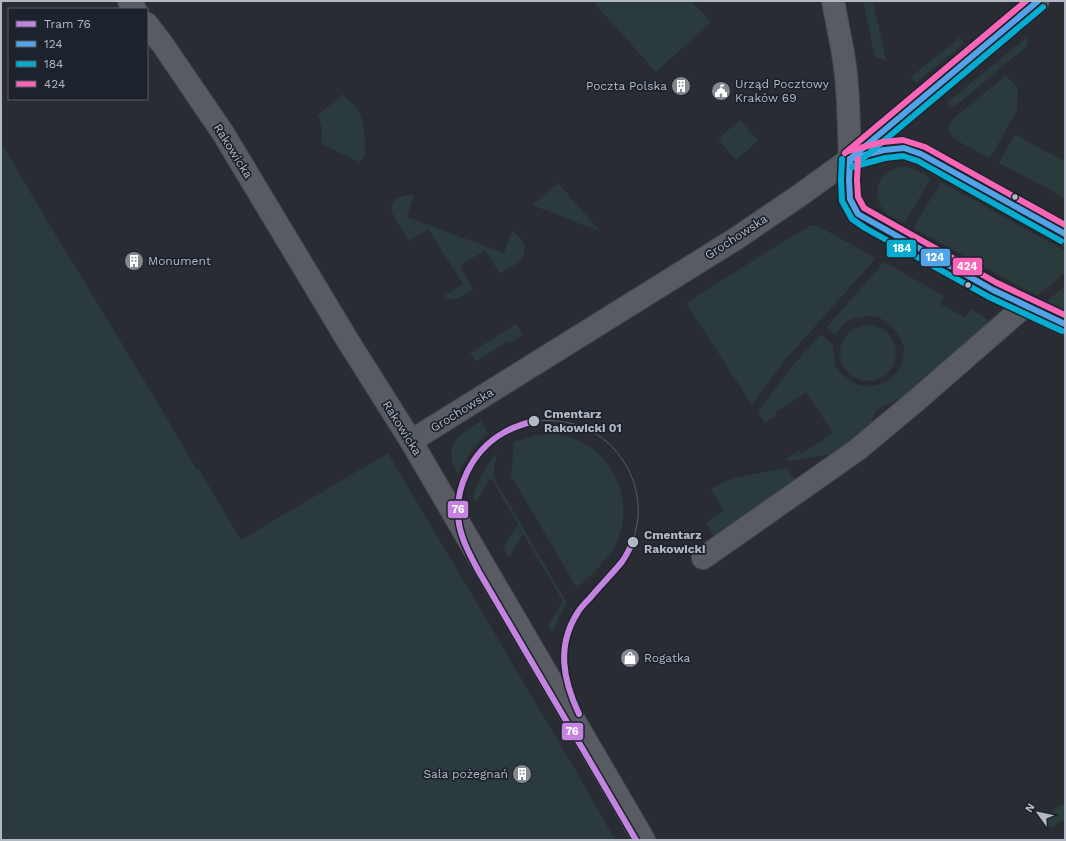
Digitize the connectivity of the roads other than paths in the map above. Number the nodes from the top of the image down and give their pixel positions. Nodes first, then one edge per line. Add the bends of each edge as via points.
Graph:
1 (833, 1) edge
2 (1038, 1) edge
3 (148, 25) edge
4 (850, 159) junction
5 (1065, 234) edge
6 (1026, 305) junction
7 (1065, 324) edge
8 (411, 441) junction
9 (703, 558) dead end
10 (644, 840) edge

1 - 4 street via 846,74
2 - 4 street, Grochowska
3 - 8 street, Rakowicka via 223,133 351,347
4 - 5 street via 884,150 910,150
4 - 6 street via 850,199 858,214 993,290
4 - 8 street, Grochowska via 737,238
6 - 7 street
6 - 9 street via 857,450
8 - 10 street, Rakowicka

